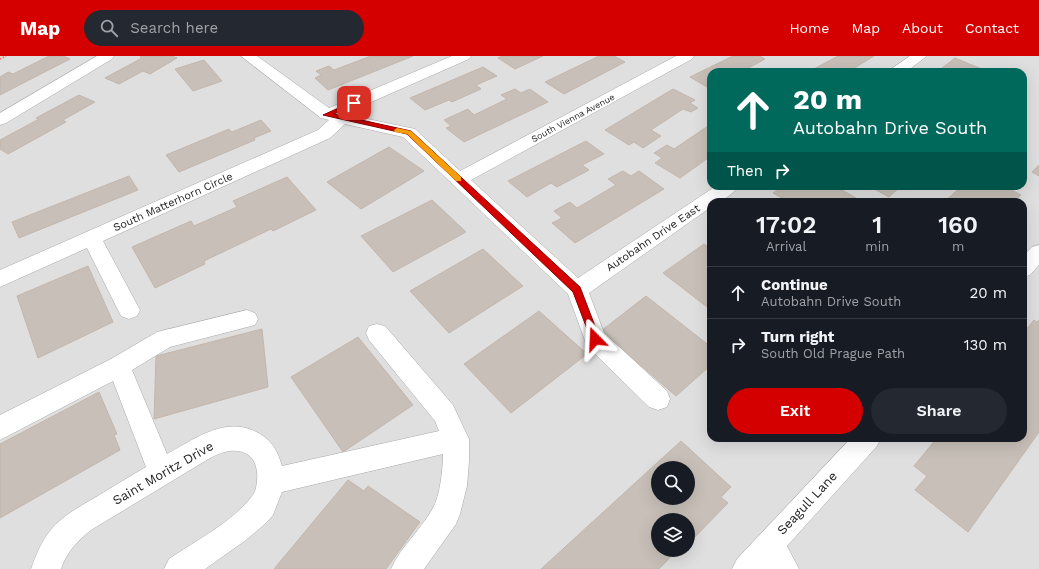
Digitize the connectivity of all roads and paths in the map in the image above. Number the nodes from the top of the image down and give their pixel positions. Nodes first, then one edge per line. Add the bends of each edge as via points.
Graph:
1 (6, 56) edge
2 (107, 56) edge
3 (248, 56) edge
4 (464, 56) edge
5 (687, 56) edge
6 (920, 56) edge
7 (0, 59) edge
8 (902, 68) edge
9 (334, 116) junction
10 (0, 120) edge
11 (459, 179) junction
12 (723, 190) edge
13 (711, 198) edge
14 (707, 201) edge
15 (92, 239) junction
16 (1039, 252) edge
17 (1027, 265) edge
18 (0, 279) edge
19 (576, 290) junction
20 (129, 310) dead end
21 (247, 319) dead end
22 (377, 333) dead end
23 (119, 366) junction
24 (658, 399) dead end
25 (0, 428) edge
26 (456, 439) junction
27 (864, 442) edge
28 (161, 472) junction
29 (270, 482) junction
30 (770, 544) junction
31 (46, 569) edge
32 (179, 569) edge
33 (406, 569) edge
34 (747, 569) edge
35 (784, 569) edge

1 - 7 path
2 - 10 street
3 - 9 street
4 - 9 street, South Matterhorn Circle
5 - 11 street, South Vienna Avenue
6 - 8 street
9 - 11 street via 409,133
9 - 15 street, South Matterhorn Circle via 324,134
11 - 19 street
12 - 13 street, Autobahn Drive East
14 - 19 street, Autobahn Drive East
15 - 18 street, South Matterhorn Circle
15 - 20 street
16 - 17 street
19 - 24 street via 595,339
21 - 23 street via 165,339
22 - 26 street via 444,413
23 - 25 street
23 - 28 street
26 - 29 street
26 - 33 street via 456,461 446,514
27 - 30 street, Seagull Lane
28 - 29 street, Saint Moritz Drive via 217,441 232,437 246,438 262,450 268,461 271,470
28 - 31 street, Saint Moritz Drive via 71,529 56,547
29 - 32 street, Saint Moritz Drive via 262,506 244,524
30 - 34 street, Seagull Lane
30 - 35 street

